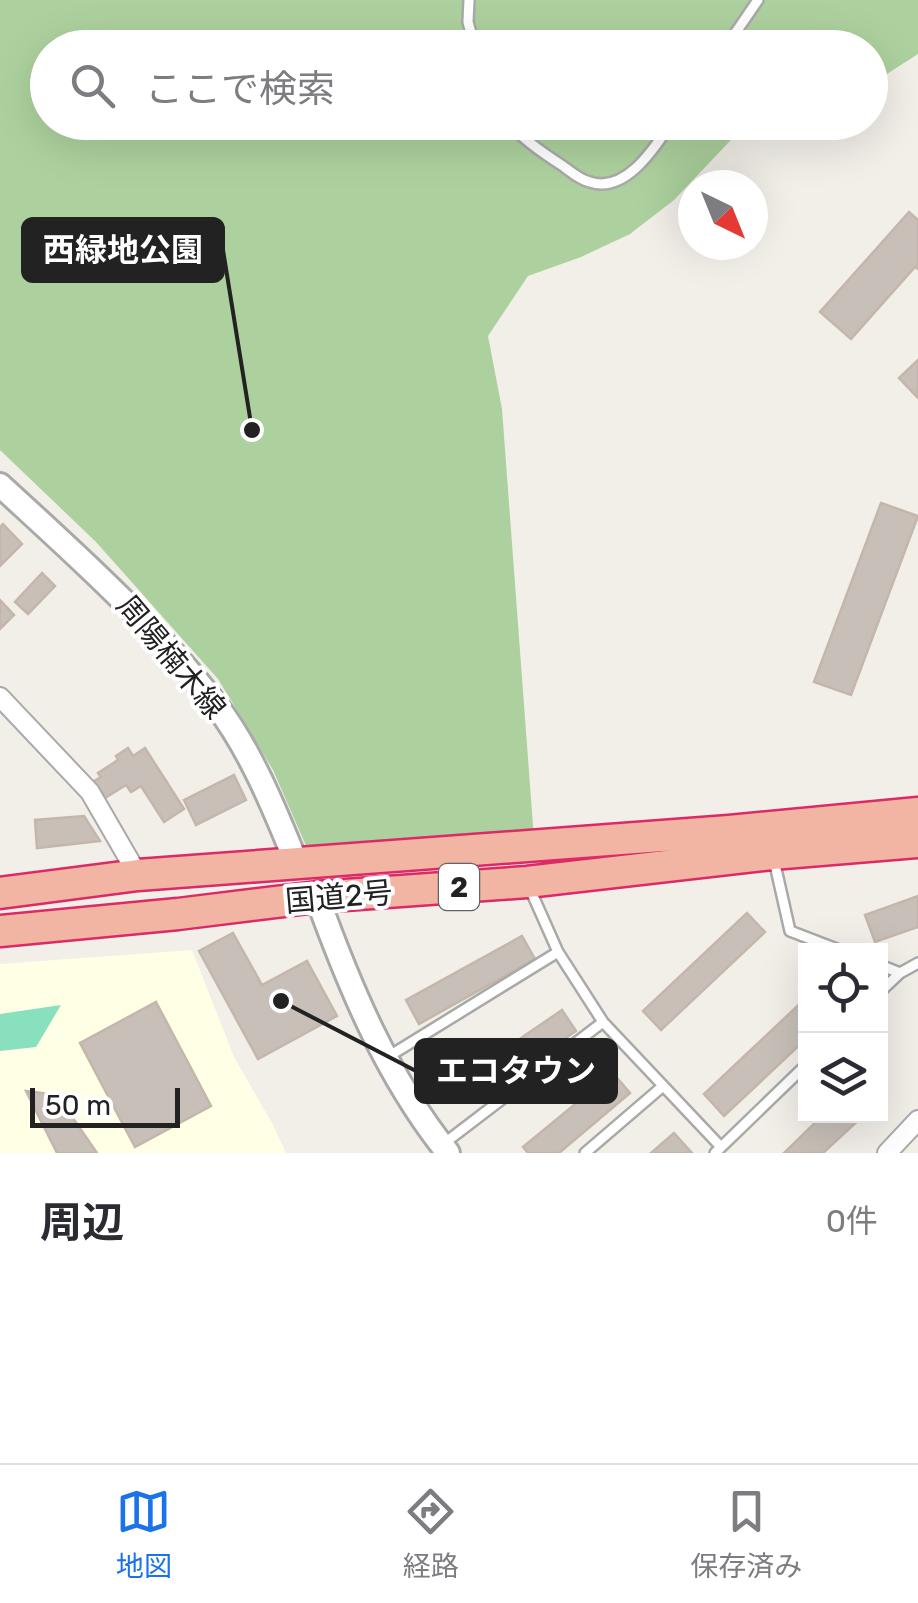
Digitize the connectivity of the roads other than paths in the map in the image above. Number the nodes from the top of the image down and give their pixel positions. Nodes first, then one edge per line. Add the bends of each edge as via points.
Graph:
1 (469, 0) edge
2 (758, 0) edge
3 (470, 30) edge
4 (737, 30) edge
5 (529, 140) edge
6 (660, 140) edge
7 (0, 485) edge
8 (0, 697) edge
9 (918, 813) edge
10 (918, 842) edge
11 (772, 854) junction
12 (296, 862) junction
13 (138, 875) junction
14 (527, 882) junction
15 (0, 893) edge
16 (316, 897) junction
17 (0, 931) edge
18 (824, 943) edge
19 (558, 952) junction
20 (918, 963) edge
21 (888, 969) edge
22 (900, 973) junction
23 (888, 984) edge
24 (603, 1022) junction
25 (385, 1059) junction
26 (798, 1073) edge
27 (663, 1086) junction
28 (918, 1120) edge
29 (898, 1148) edge
30 (444, 1149) edge
31 (718, 1150) edge
32 (584, 1153) edge

1 - 3 lane
2 - 4 lane
5 - 6 lane via 588,182 608,185
7 - 12 street, 周陽楠木線 via 135,610 218,707 256,771
8 - 13 street via 90,792
9 - 12 highway, 国道2号 / 2
10 - 11 highway, 国道2号 / 2
11 - 14 highway, 国道2号 / 2
11 - 18 lane via 790,930
12 - 13 highway, 国道2号 / 2
13 - 15 highway, 国道2号 / 2
14 - 16 highway, 国道2号 / 2
14 - 19 lane
16 - 17 highway, 国道2号 / 2
16 - 25 street
19 - 24 lane
19 - 25 lane
20 - 22 lane
21 - 22 lane
22 - 23 lane
24 - 27 lane
24 - 30 lane
25 - 30 street
26 - 31 lane
27 - 31 lane
27 - 32 lane
28 - 29 street

